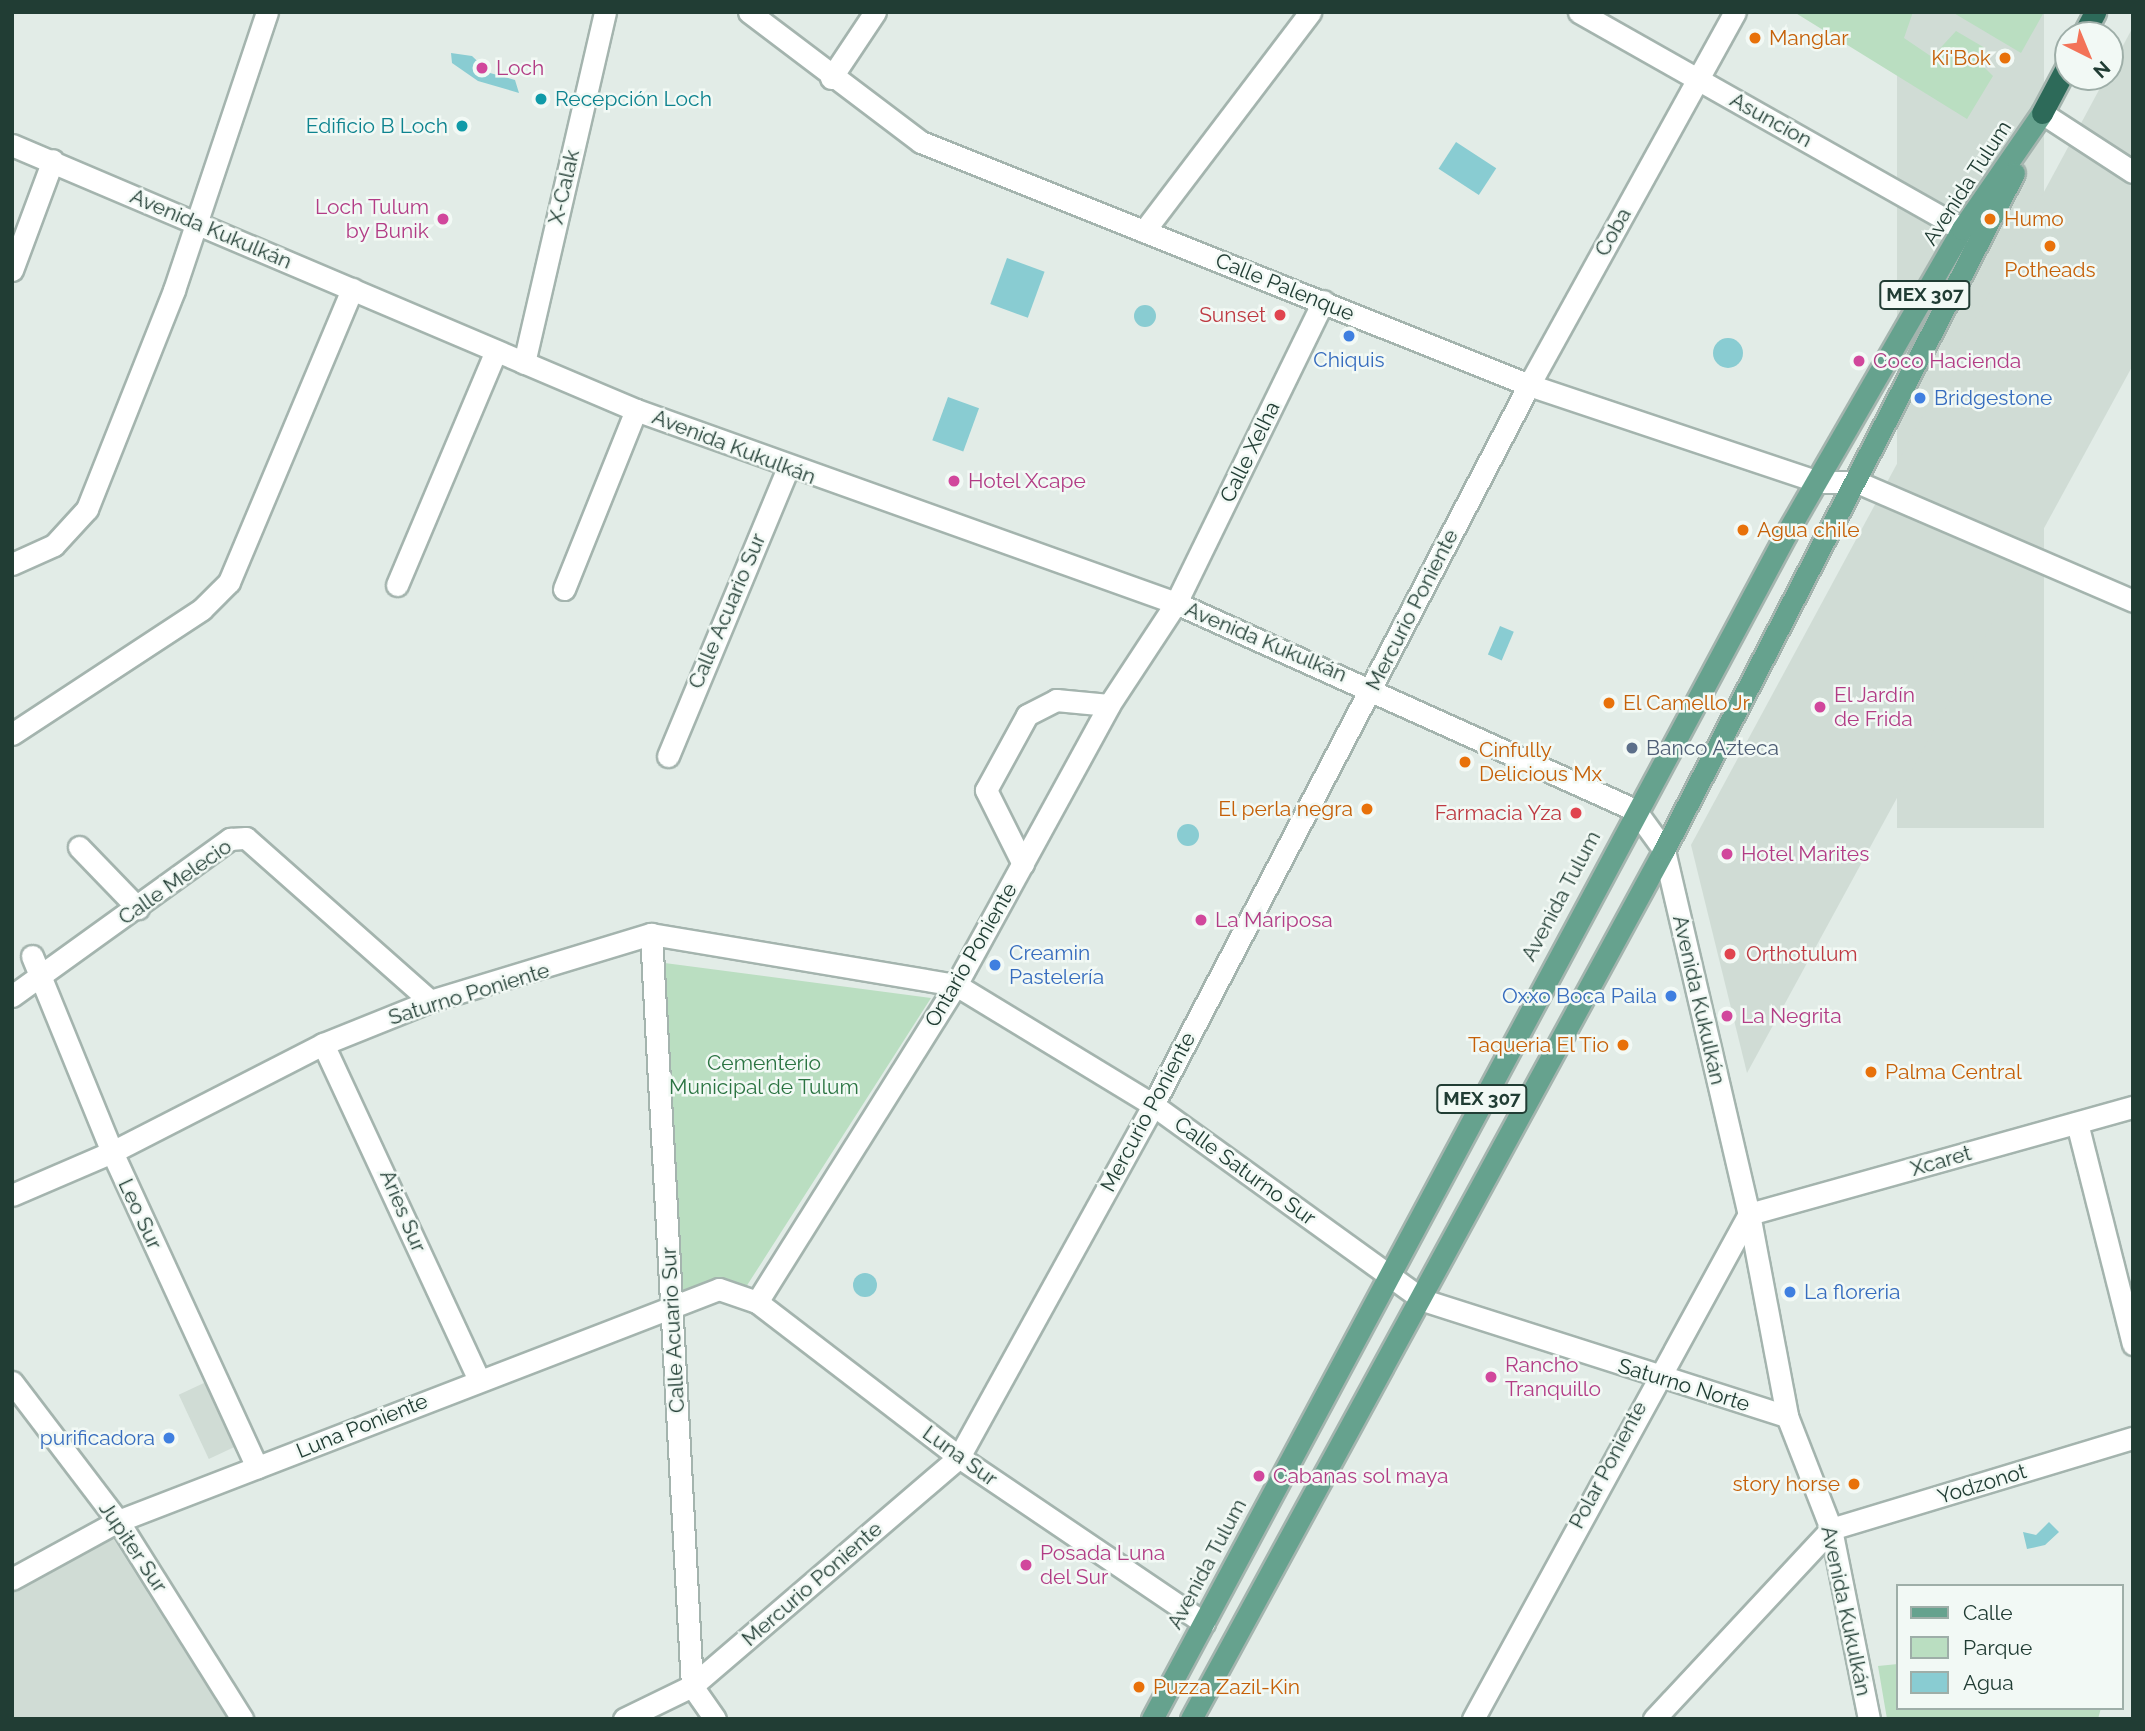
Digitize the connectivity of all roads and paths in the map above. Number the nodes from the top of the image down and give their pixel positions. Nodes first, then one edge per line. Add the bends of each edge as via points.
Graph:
1 (267, 12) edge
2 (605, 12) edge
3 (749, 12) edge
4 (875, 12) edge
5 (1310, 12) edge
6 (1579, 12) edge
7 (1735, 12) edge
8 (831, 78) junction
9 (1699, 80) junction
10 (2054, 90) edge
11 (2042, 113) junction
12 (12, 145) edge
13 (53, 160) junction
14 (2133, 172) edge
15 (194, 222) junction
16 (1962, 229) junction
17 (1144, 231) junction
18 (12, 270) edge
19 (352, 289) junction
20 (1323, 302) junction
21 (496, 351) junction
22 (524, 362) junction
23 (1529, 385) junction
24 (636, 410) junction
25 (788, 468) junction
26 (1819, 482) junction
27 (1857, 482) junction
28 (12, 564) edge
29 (397, 585) dead end
30 (564, 589) dead end
31 (2133, 601) edge
32 (1176, 603) junction
33 (1373, 687) junction
34 (1109, 705) junction
35 (12, 734) edge
36 (668, 756) dead end
37 (1635, 810) junction
38 (79, 847) dead end
39 (1664, 850) junction
40 (1023, 864) junction
41 (138, 908) junction
42 (651, 934) junction
43 (32, 956) dead end
44 (41, 977) junction
45 (956, 985) junction
46 (12, 996) edge
47 (430, 1001) junction
48 (323, 1044) junction
49 (1153, 1105) junction
50 (2133, 1107) edge
51 (2077, 1123) junction
52 (112, 1152) junction
53 (12, 1195) edge
54 (1749, 1214) junction
55 (1388, 1275) junction
56 (719, 1289) joint
57 (1423, 1300) junction
58 (757, 1302) junction
59 (671, 1307) junction
60 (2133, 1344) edge
61 (1655, 1377) junction
62 (479, 1380) junction
63 (12, 1382) edge
64 (1787, 1416) junction
65 (2133, 1438) edge
66 (959, 1457) junction
67 (257, 1468) junction
68 (118, 1521) junction
69 (1830, 1529) junction
70 (12, 1579) edge
71 (1204, 1623) junction
72 (692, 1686) junction
73 (243, 1719) edge
74 (624, 1719) edge
75 (715, 1719) edge
76 (1152, 1719) edge
77 (1191, 1719) edge
78 (1473, 1719) edge
79 (1654, 1719) edge
80 (1869, 1719) edge

1 - 15 street
2 - 22 street, X-Calak
3 - 8 street, Calle Palenque
4 - 8 street
5 - 17 street
6 - 9 street, Asuncion
7 - 9 street, Coba
8 - 17 street, Calle Palenque via 922,142
9 - 16 street, Asuncion
9 - 23 street, Coba
10 - 11 highway, Avenida Tulum / MEX 307
11 - 14 street
11 - 16 main road, Avenida Tulum / MEX 307
11 - 27 main road, Avenida Tulum / MEX 307
12 - 13 street, Avenida Kukulkán
13 - 15 street, Avenida Kukulkán
13 - 18 street
15 - 19 street, Avenida Kukulkán
15 - 28 street via 87,509 54,545
16 - 26 main road, Avenida Tulum / MEX 307
17 - 20 street, Calle Palenque
19 - 21 street, Avenida Kukulkán
19 - 35 street via 229,582 202,609
20 - 23 street, Calle Palenque
20 - 32 street, Calle Xelha
21 - 22 street, Avenida Kukulkán
21 - 29 street
22 - 24 street, Avenida Kukulkán
23 - 26 street, Calle Palenque
23 - 33 street, Mercurio Poniente
24 - 25 street, Avenida Kukulkán
24 - 30 street
25 - 32 street, Avenida Kukulkán
25 - 36 street, Calle Acuario Sur
26 - 27 street, Calle Palenque
26 - 37 main road, Avenida Tulum / MEX 307
27 - 31 street
27 - 39 main road, Avenida Tulum / MEX 307
32 - 33 street, Avenida Kukulkán
32 - 34 street, Ontario Poniente
33 - 37 street, Avenida Kukulkán
33 - 49 street, Mercurio Poniente
34 - 40 street, Ontario Poniente
34 - 40 street via 1056,700 1027,715 986,790
37 - 39 street, Avenida Kukulkán
37 - 55 main road, Avenida Tulum / MEX 307
38 - 41 street
39 - 54 street, Avenida Kukulkán
39 - 57 main road, Avenida Tulum / MEX 307
40 - 45 street, Ontario Poniente
41 - 44 street, Calle Melecio
41 - 47 street, Calle Melecio via 230,839 246,838
42 - 45 street, Saturno Poniente
42 - 47 street, Saturno Poniente
42 - 59 street, Calle Acuario Sur
43 - 44 street, Leo Sur
44 - 46 street, Calle Melecio
44 - 52 street, Leo Sur
45 - 49 street, Calle Saturno Sur
45 - 58 street, Ontario Poniente
47 - 48 street, Saturno Poniente
48 - 52 street, Saturno Poniente
48 - 62 street, Aries Sur
49 - 55 street, Calle Saturno Sur
49 - 66 street, Mercurio Poniente
50 - 51 street, Xcaret
51 - 54 street, Xcaret
51 - 60 street
52 - 53 street, Saturno Poniente
52 - 67 street, Leo Sur
54 - 61 street, Polar Poniente
54 - 64 street, Avenida Kukulkán
55 - 57 street, Saturno Norte
55 - 71 main road, Avenida Tulum / MEX 307
56 - 58 street, Luna Sur
56 - 59 street, Luna Poniente
57 - 61 street, Saturno Norte
57 - 77 main road, Avenida Tulum / MEX 307
58 - 66 street, Luna Sur
59 - 62 street, Luna Poniente
59 - 72 street, Calle Acuario Sur
61 - 64 street, Saturno Norte
61 - 78 street, Polar Poniente
62 - 67 street, Luna Poniente
63 - 68 street, Jupiter Sur
64 - 69 street, Avenida Kukulkán
65 - 69 street, Yodzonot
66 - 71 street, Luna Sur
66 - 72 street, Mercurio Poniente
67 - 68 street, Luna Poniente
68 - 70 street, Luna Poniente
68 - 73 street, Jupiter Sur
69 - 79 street
69 - 80 street, Avenida Kukulkán
71 - 76 main road, Avenida Tulum / MEX 307
72 - 74 street, Mercurio Poniente
72 - 75 street

